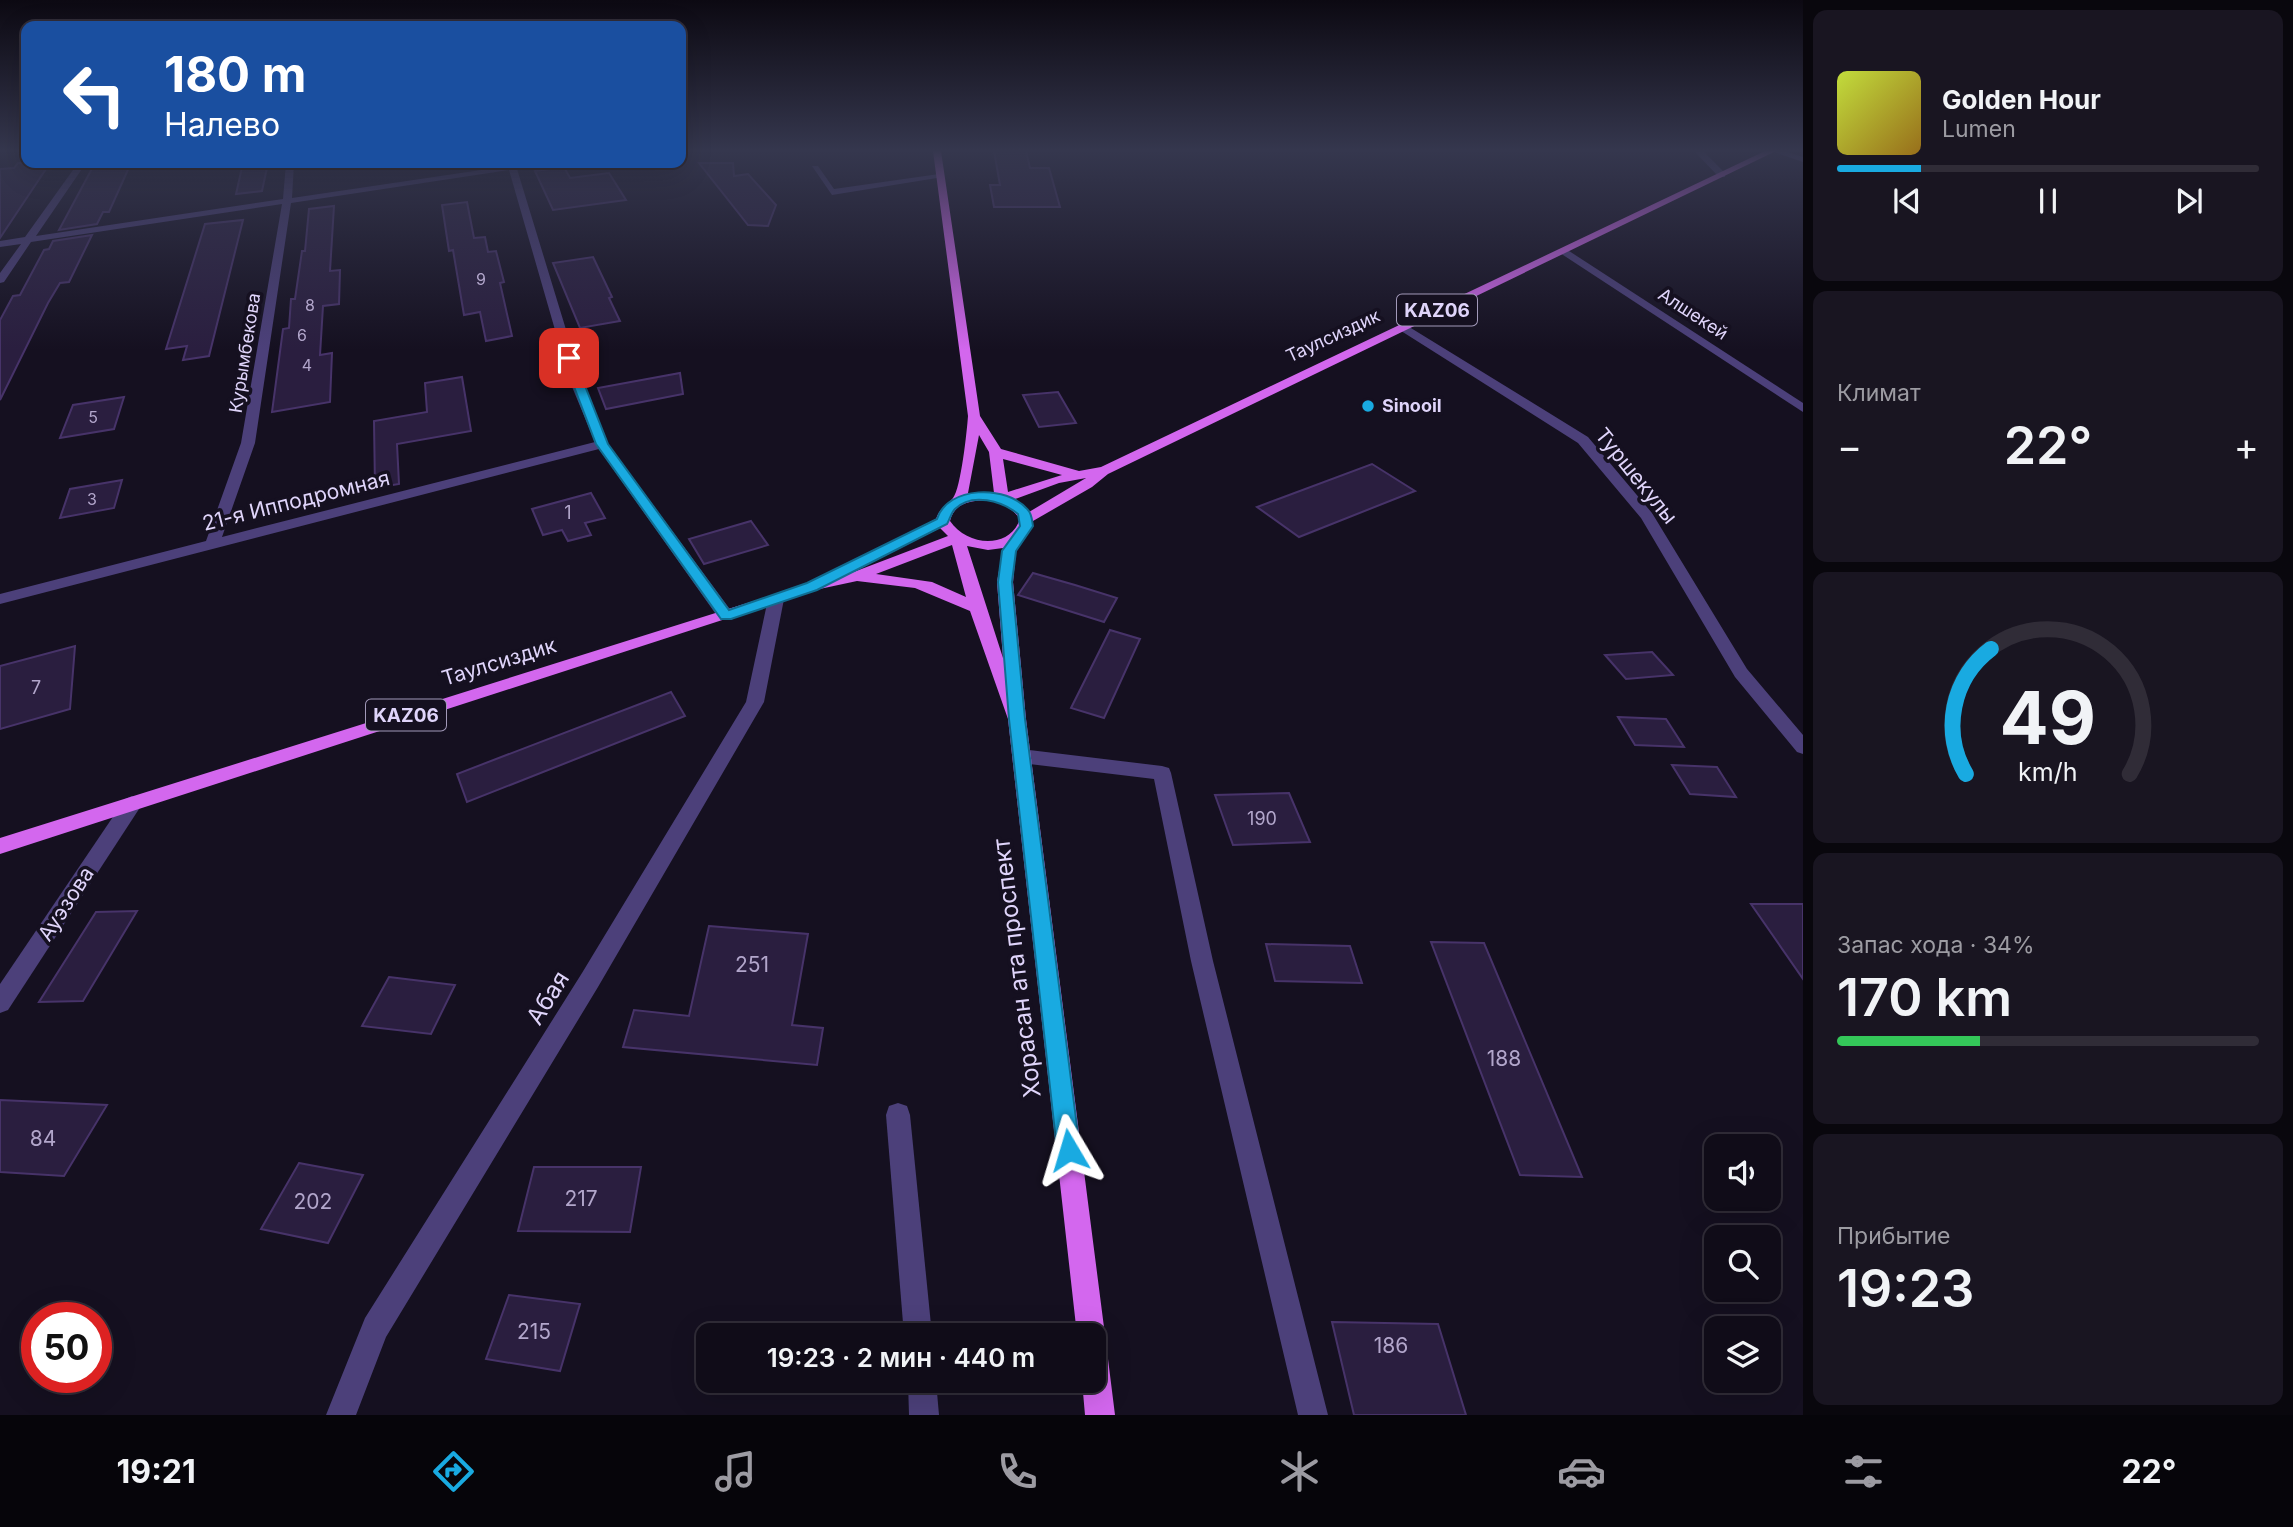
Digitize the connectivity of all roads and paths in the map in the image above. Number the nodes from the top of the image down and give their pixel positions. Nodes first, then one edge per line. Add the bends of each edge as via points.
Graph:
1 (43, 217) edge
2 (176, 217) edge
3 (284, 217) edge
4 (527, 217) edge
5 (945, 217) edge
6 (1633, 217) edge
7 (26, 240) junction
8 (0, 244) edge
9 (1563, 250) junction
10 (0, 280) edge
11 (1402, 327) junction
12 (1803, 408) edge
13 (974, 416) junction
14 (602, 444) junction
15 (996, 452) junction
16 (1103, 471) junction
17 (1080, 474) junction
18 (960, 499) junction
19 (1002, 499) junction
20 (1027, 519) junction
21 (943, 521) junction
22 (957, 538) junction
23 (1017, 538) junction
24 (212, 544) junction
25 (855, 577) junction
26 (812, 586) junction
27 (0, 598) edge
28 (776, 598) junction
29 (977, 608) junction
30 (726, 616) junction
31 (1017, 719) junction
32 (1803, 747) edge
33 (1021, 756) junction
34 (131, 804) junction
35 (0, 846) edge
36 (0, 1003) edge
37 (898, 1115) dead end
38 (917, 1323) edge
39 (1090, 1323) edge
40 (923, 1393) edge
41 (1098, 1393) edge
42 (341, 1415) edge
43 (924, 1415) edge
44 (1101, 1415) edge
45 (1313, 1415) edge

1 - 7 street
2 - 7 street
3 - 24 street, Курымбекова via 248,443
4 - 14 street via 576,382
5 - 13 main road
6 - 9 main road, Таулсиздик / KAZ06
7 - 8 street
7 - 10 street
9 - 11 main road, Таулсиздик / KAZ06
9 - 12 street, Алшекей
11 - 16 main road, Таулсиздик / KAZ06
11 - 32 street, Туршекулы via 1583,440 1647,516 1741,673
13 - 15 main road
13 - 18 main road via 972,449
14 - 24 street, 21-я Ипподромная
14 - 30 street
15 - 17 main road
15 - 19 main road
16 - 17 main road, Таулсиздик / KAZ06
16 - 20 main road, Таулсиздик / KAZ06
17 - 19 main road, Таулсиздик / KAZ06
18 - 19 main road
18 - 21 main road via 946,509
19 - 20 main road via 1019,507
20 - 23 main road
21 - 22 main road
21 - 26 main road, Таулсиздик / KAZ06
22 - 23 main road via 987,545
22 - 25 main road, Таулсиздик / KAZ06
22 - 29 main road, Хорасан ата проспект
23 - 31 main road, Хорасан ата проспект via 1009,551 1005,582
24 - 27 street, 21-я Ипподромная
25 - 26 main road, Таулсиздик / KAZ06
25 - 29 main road via 932,587
26 - 28 main road, Таулсиздик / KAZ06
28 - 30 main road, Таулсиздик / KAZ06
28 - 42 street, Абая via 755,702 375,1328
29 - 31 main road, Хорасан ата проспект
30 - 34 main road, Таулсиздик / KAZ06
31 - 33 main road, Хорасан ата проспект
33 - 39 main road, Хорасан ата проспект
33 - 45 street via 1162,773
34 - 35 main road, Таулсиздик / KAZ06
34 - 36 street, Ауэзова
37 - 38 street
40 - 43 street
41 - 44 main road

